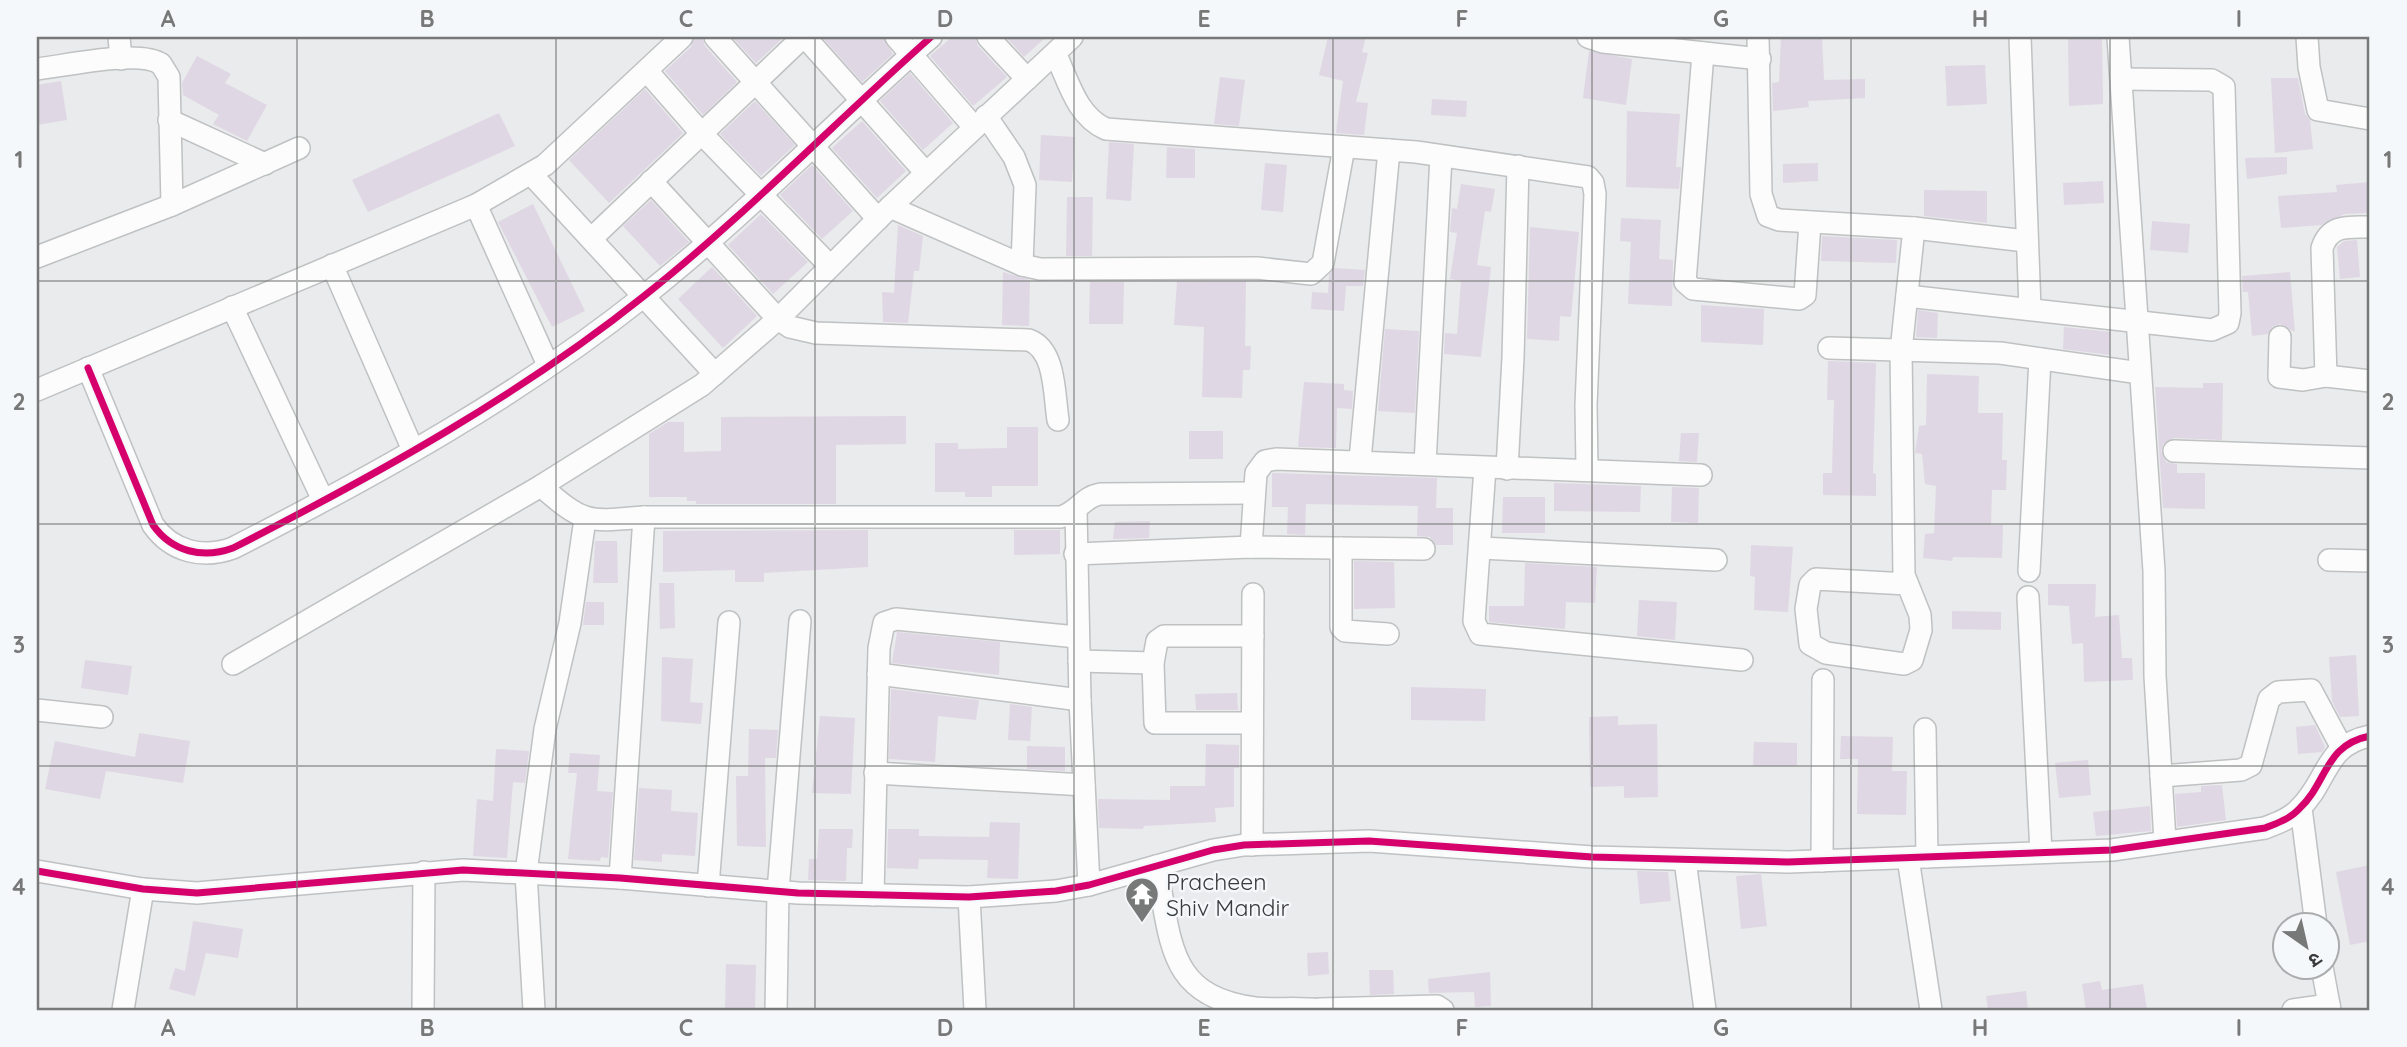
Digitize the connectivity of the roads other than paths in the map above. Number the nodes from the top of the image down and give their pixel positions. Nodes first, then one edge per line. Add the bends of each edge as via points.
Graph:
1 (119, 37) edge
2 (682, 37) edge
3 (715, 37) edge
4 (804, 37) edge
5 (896, 37) edge
6 (931, 37) edge
7 (988, 37) edge
8 (1072, 37) edge
9 (1588, 37) edge
10 (1758, 37) edge
11 (2020, 37) edge
12 (2118, 37) edge
13 (2307, 37) edge
14 (1703, 53) junction
15 (910, 55) junction
16 (1056, 55) junction
17 (121, 59) junction
18 (1760, 59) junction
19 (37, 69) edge
20 (647, 71) junction
21 (1027, 79) junction
22 (2121, 79) junction
23 (754, 84) junction
24 (861, 98) junction
25 (2370, 119) edge
26 (169, 120) junction
27 (980, 122) junction
28 (701, 132) junction
29 (812, 144) junction
30 (1344, 147) junction
31 (299, 148) dead end
32 (1389, 150) junction
33 (1441, 156) junction
34 (265, 164) junction
35 (1518, 166) junction
36 (926, 173) junction
37 (531, 174) junction
38 (650, 181) junction
39 (761, 192) junction
40 (172, 205) junction
41 (476, 205) junction
42 (884, 213) junction
43 (1810, 223) junction
44 (2370, 227) edge
45 (1914, 229) junction
46 (592, 238) junction
47 (2026, 241) junction
48 (708, 242) junction
49 (37, 257) edge
50 (332, 265) junction
51 (1022, 265) junction
52 (830, 266) junction
53 (645, 296) junction
54 (1907, 296) junction
55 (232, 307) junction
56 (2031, 309) junction
57 (778, 320) junction
58 (2136, 322) junction
59 (2280, 337) dead end
60 (1829, 348) dead end
61 (1901, 351) junction
62 (2040, 359) junction
63 (548, 365) junction
64 (88, 368) junction
65 (2140, 373) junction
66 (715, 374) junction
67 (2326, 376) junction
68 (2370, 381) edge
69 (37, 390) edge
70 (1058, 420) dead end
71 (414, 450) junction
72 (2174, 451) dead end
73 (2370, 458) edge
74 (1360, 460) junction
75 (1425, 464) junction
76 (1485, 468) junction
77 (1587, 468) junction
78 (1507, 469) junction
79 (1701, 475) dead end
80 (541, 486) junction
81 (1253, 493) junction
82 (323, 500) junction
83 (1076, 511) junction
84 (644, 517) junction
85 (586, 519) junction
86 (1251, 547) junction
87 (1341, 548) junction
88 (1481, 548) junction
89 (1424, 549) dead end
90 (1075, 554) junction
91 (1716, 560) dead end
92 (2329, 560) dead end
93 (2370, 561) edge
94 (2029, 571) dead end
95 (1907, 584) junction
96 (1252, 594) dead end
97 (2028, 597) dead end
98 (800, 621) dead end
99 (729, 622) dead end
100 (1388, 634) dead end
101 (1253, 636) junction
102 (1077, 638) junction
103 (1742, 660) dead end
104 (1079, 661) junction
105 (1153, 663) junction
106 (233, 664) dead end
107 (878, 674) junction
108 (1823, 680) dead end
109 (1080, 700) junction
110 (37, 710) edge
111 (102, 717) dead end
112 (1251, 723) junction
113 (1925, 729) dead end
114 (2370, 736) edge
115 (2341, 746) junction
116 (876, 772) junction
117 (2161, 776) junction
118 (1084, 785) junction
119 (2301, 808) junction
120 (2165, 841) junction
121 (1252, 845) junction
122 (2041, 852) junction
123 (1917, 857) junction
124 (1685, 860) junction
125 (1822, 861) junction
126 (1156, 866) junction
127 (37, 871) edge
128 (424, 872) junction
129 (526, 873) junction
130 (620, 878) junction
131 (1089, 885) junction
132 (708, 886) junction
133 (143, 889) junction
134 (778, 891) junction
135 (873, 895) junction
136 (969, 897) junction
137 (2314, 911) edge
138 (2325, 981) edge
139 (2330, 1008) edge
140 (123, 1010) edge
141 (422, 1010) edge
142 (534, 1010) edge
143 (776, 1010) edge
144 (975, 1010) edge
145 (1319, 1010) edge
146 (1443, 1010) edge
147 (1705, 1010) edge
148 (1931, 1010) edge
149 (2294, 1010) edge

1 - 17 street
2 - 20 street
3 - 23 street
4 - 23 street
4 - 24 street
5 - 15 street
6 - 15 street
7 - 21 street
8 - 16 street
9 - 14 street
10 - 18 street
11 - 47 street
12 - 22 street
13 - 25 street via 2318,110
14 - 18 street
14 - 43 street via 1685,282 1693,289 1799,299 1805,295
15 - 24 street
15 - 27 street
16 - 21 street
16 - 30 street via 1080,109 1092,123 1107,129
17 - 19 street
17 - 26 street via 156,60 166,69
18 - 43 street via 1763,207 1768,216 1779,220
20 - 28 street
20 - 37 street
21 - 27 street
22 - 58 street
22 - 58 street via 2212,80 2224,87 2226,94 2228,323 2212,330
23 - 28 street
23 - 29 street
24 - 29 street
24 - 36 street
26 - 34 street
26 - 40 street
27 - 36 street
27 - 51 street via 1014,157 1025,185
28 - 38 street
28 - 39 street
29 - 39 street
29 - 42 street
30 - 32 street
30 - 51 street via 1323,263 1311,274 1257,268
31 - 34 street
32 - 33 street
32 - 74 street
33 - 35 street
33 - 75 street
34 - 40 street
35 - 77 street via 1579,174 1593,183
35 - 78 street
36 - 42 street
37 - 41 street
37 - 46 street
38 - 46 street
38 - 48 street
39 - 48 street
39 - 52 street
40 - 49 street
41 - 50 street
41 - 63 street
42 - 51 street
42 - 52 street
43 - 45 street
44 - 67 street via 2341,227 2326,237 2322,248
45 - 47 street
45 - 54 street
46 - 53 street
47 - 56 street
48 - 53 street
48 - 57 street
50 - 55 street
50 - 71 street
52 - 57 street
53 - 63 street
53 - 66 street
54 - 56 street
54 - 61 street
55 - 64 street
55 - 82 street
56 - 58 street
57 - 66 street
57 - 70 street via 816,334 1029,340 1045,351
58 - 65 street
59 - 67 street via 2279,377 2303,380
60 - 61 street
61 - 62 street via 2000,352
61 - 95 street
62 - 65 street
62 - 94 street
63 - 71 street
64 - 69 street
64 - 82 street via 163,539 183,549 215,554
65 - 117 street via 2154,571
66 - 80 street
67 - 68 street
71 - 82 street
72 - 73 street
74 - 75 street
74 - 81 street via 1265,461 1256,473
75 - 76 street
76 - 78 street
76 - 88 street
77 - 78 street
77 - 79 street
80 - 85 street
80 - 106 street
81 - 83 street via 1100,494 1086,498
81 - 86 street
83 - 84 street via 1053,517
83 - 90 street
84 - 85 street
84 - 130 street
85 - 129 street via 570,622 545,729
86 - 87 street
86 - 90 street
87 - 89 street
87 - 100 street via 1341,626 1345,631
88 - 91 street
88 - 103 street via 1474,621 1480,634
90 - 102 street
92 - 93 street
95 - 95 street via 1816,579 1810,584 1806,609 1810,643 1826,653 1904,664 1912,660 1921,629
96 - 101 street
97 - 122 street
98 - 134 street
99 - 132 street
101 - 105 street via 1164,636 1157,641
101 - 112 street
102 - 104 street
102 - 107 street via 889,621 881,629
104 - 105 street
104 - 109 street
105 - 112 street via 1155,723
107 - 109 street
107 - 116 street
108 - 125 street
109 - 118 street
110 - 111 street
112 - 121 street
113 - 123 street
114 - 115 street
115 - 117 street via 2311,690 2278,692 2269,699 2251,765 2241,770
115 - 119 street
116 - 118 street
116 - 135 street
117 - 120 street
118 - 131 street
119 - 120 street via 2265,828
119 - 137 street
120 - 122 street via 2112,850
121 - 124 street via 1369,841
121 - 126 street
122 - 123 street
123 - 125 street
123 - 148 street
124 - 125 street
124 - 147 street
126 - 131 street
126 - 145 street via 1177,962 1195,986 1221,1000 1255,1008
127 - 133 street
128 - 129 street
128 - 133 street via 247,891
128 - 141 street
129 - 130 street
129 - 142 street
130 - 132 street
131 - 136 street
132 - 134 street
133 - 140 street
134 - 135 street
134 - 143 street
135 - 136 street
136 - 144 street
138 - 139 street
139 - 149 street
145 - 146 street via 1437,1006

